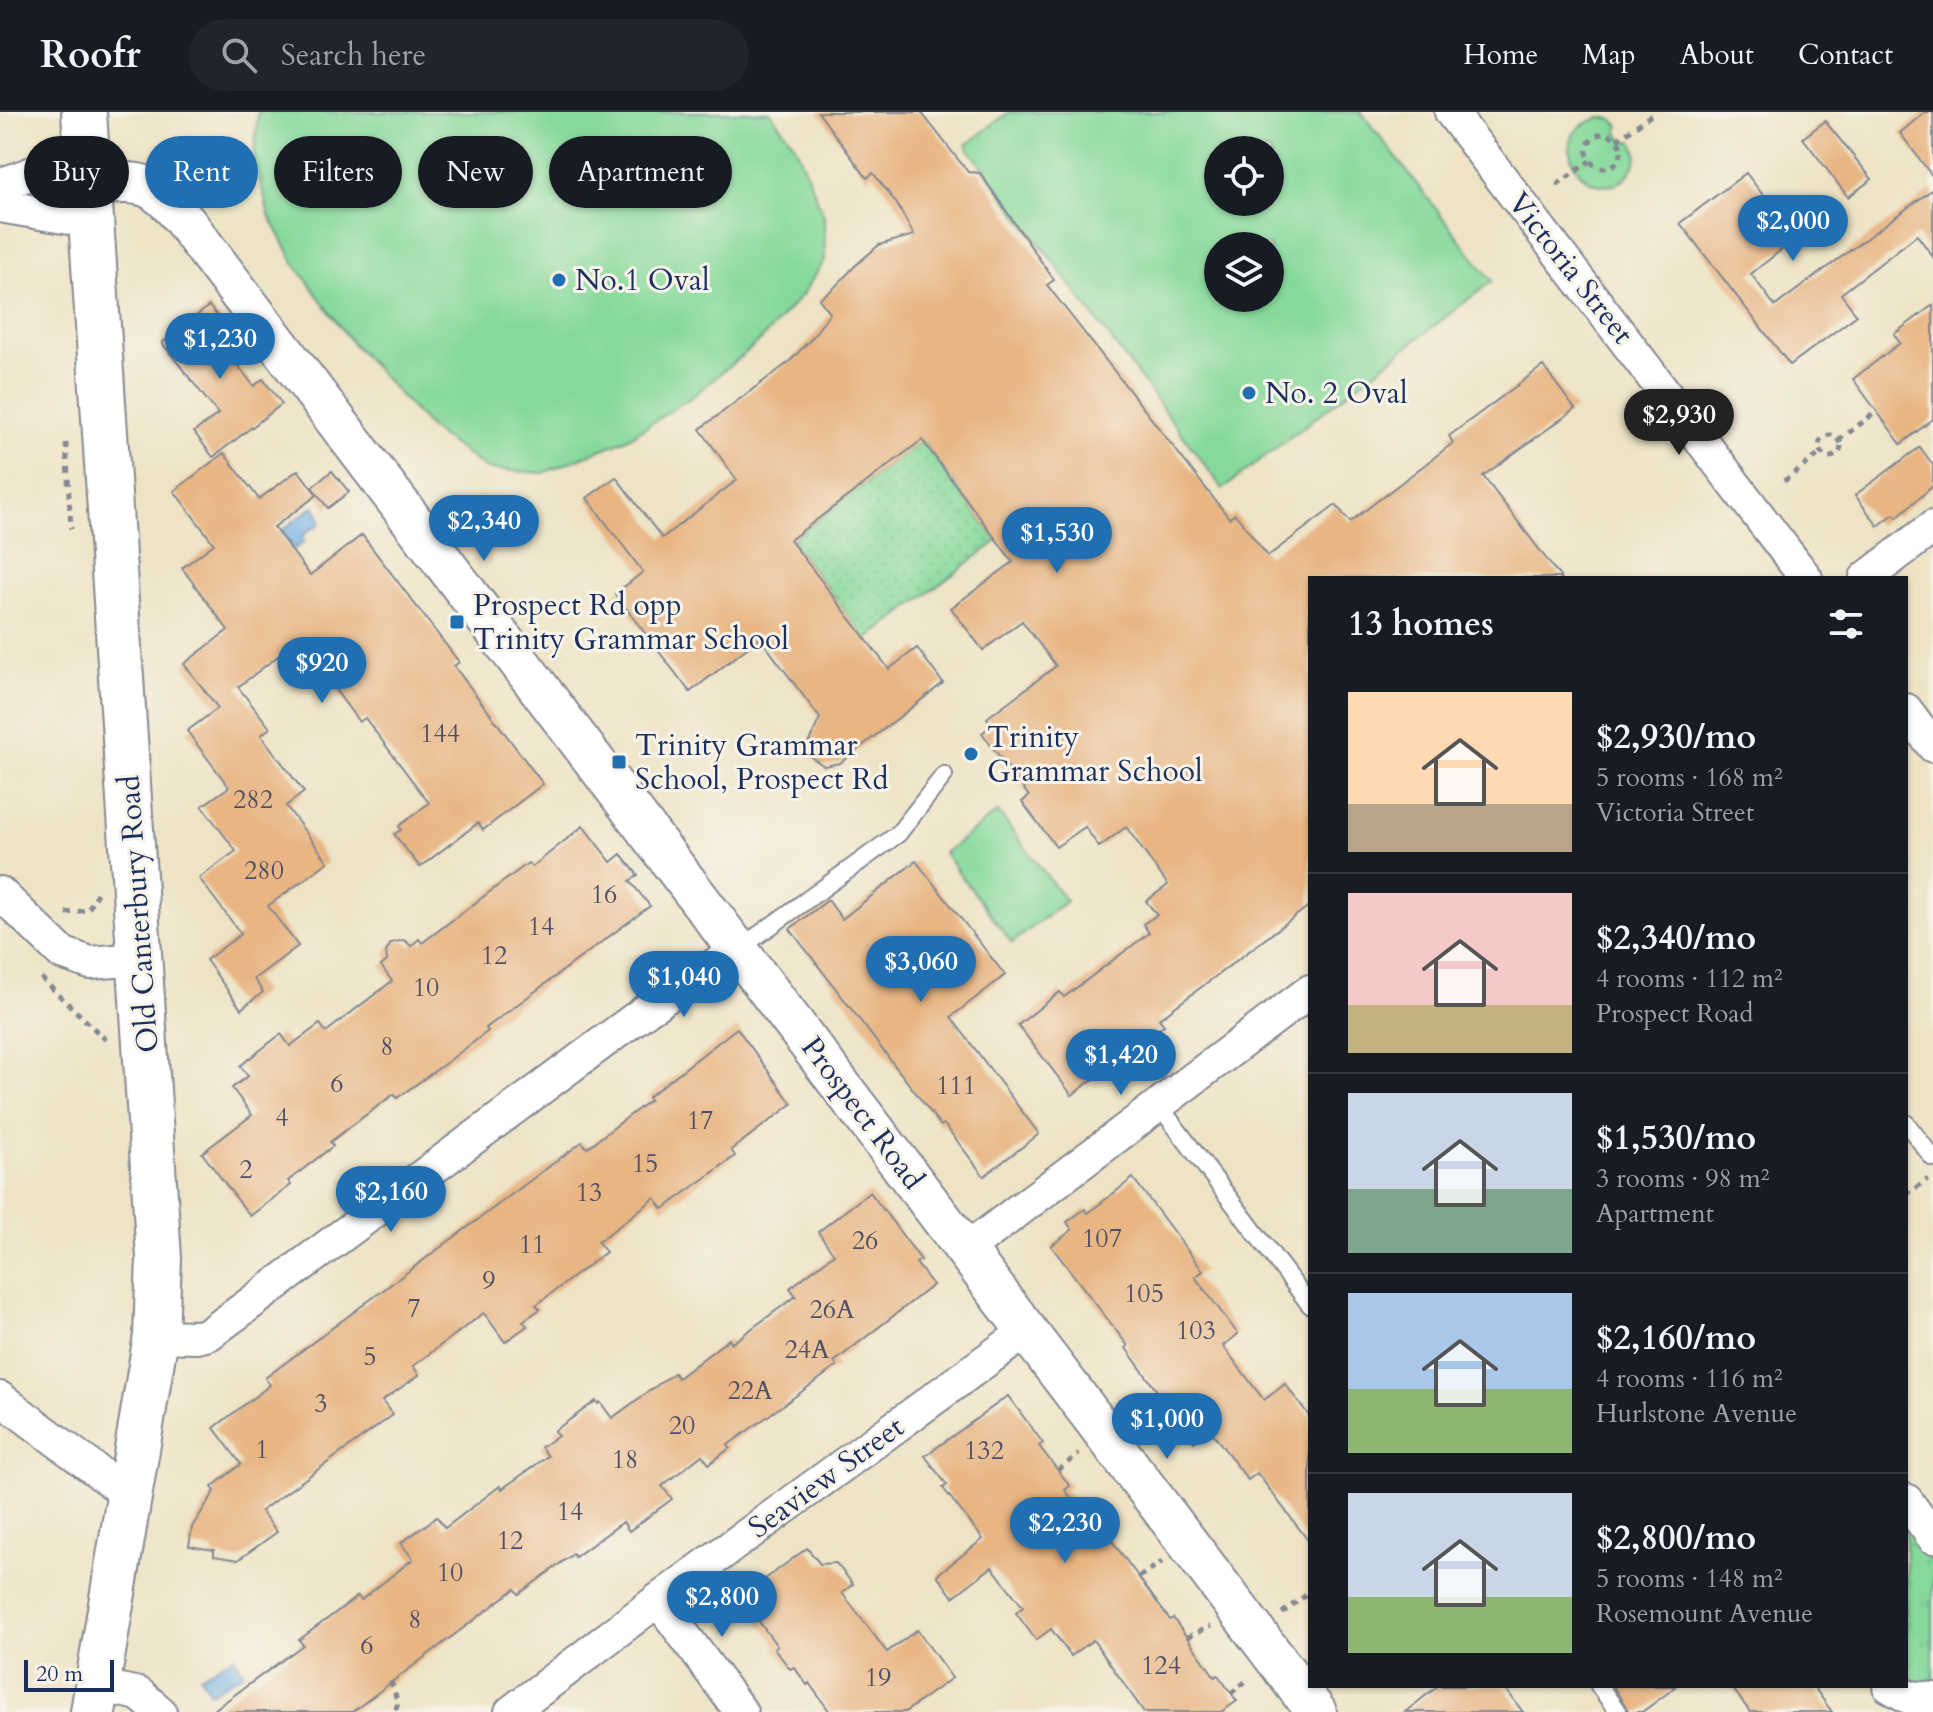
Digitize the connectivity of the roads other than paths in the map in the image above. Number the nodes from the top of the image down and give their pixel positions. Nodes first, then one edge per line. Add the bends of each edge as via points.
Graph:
1 (1451, 112) edge
2 (85, 126) edge
3 (0, 185) edge
4 (129, 188) edge
5 (24, 205) edge
6 (0, 206) edge
7 (92, 208) edge
8 (1933, 527) edge
9 (1804, 576) edge
10 (1869, 576) edge
11 (1908, 713) edge
12 (1933, 746) edge
13 (944, 775) dead end
14 (0, 893) edge
15 (739, 949) junction
16 (140, 959) junction
17 (1308, 992) edge
18 (1158, 1104) junction
19 (1908, 1126) edge
20 (1933, 1158) edge
21 (967, 1249) junction
22 (1308, 1302) edge
23 (1028, 1330) junction
24 (156, 1336) junction
25 (0, 1398) edge
26 (130, 1496) junction
27 (1908, 1503) edge
28 (1933, 1537) edge
29 (658, 1600) junction
30 (1600, 1688) edge
31 (1892, 1688) edge
32 (95, 1699) edge
33 (1933, 1699) edge
34 (160, 1712) edge
35 (511, 1712) edge
36 (741, 1712) edge
37 (1316, 1712) edge
38 (1618, 1712) edge

1 - 9 street, Victoria Street
2 - 3 street via 43,169
4 - 15 street, Prospect Road via 140,183 168,200
5 - 6 street
7 - 16 main road, Old Canterbury Road
8 - 10 street
11 - 12 street
13 - 15 lane via 898,834
14 - 16 street via 62,953 90,963
15 - 21 street, Prospect Road
15 - 24 street via 648,1009 209,1334
16 - 24 main road, Old Canterbury Road via 158,1243
17 - 18 street
18 - 21 street
18 - 22 lane
19 - 20 lane
21 - 23 street, Prospect Road
23 - 29 street, Seaview Street
23 - 37 street, Prospect Road
24 - 26 main road, Old Canterbury Road
25 - 26 street
26 - 32 main road, Old Canterbury Road
27 - 28 street
29 - 35 street, Seaview Street
29 - 36 street
30 - 38 lane
31 - 33 street via 1908,1697
32 - 34 street via 139,1694

